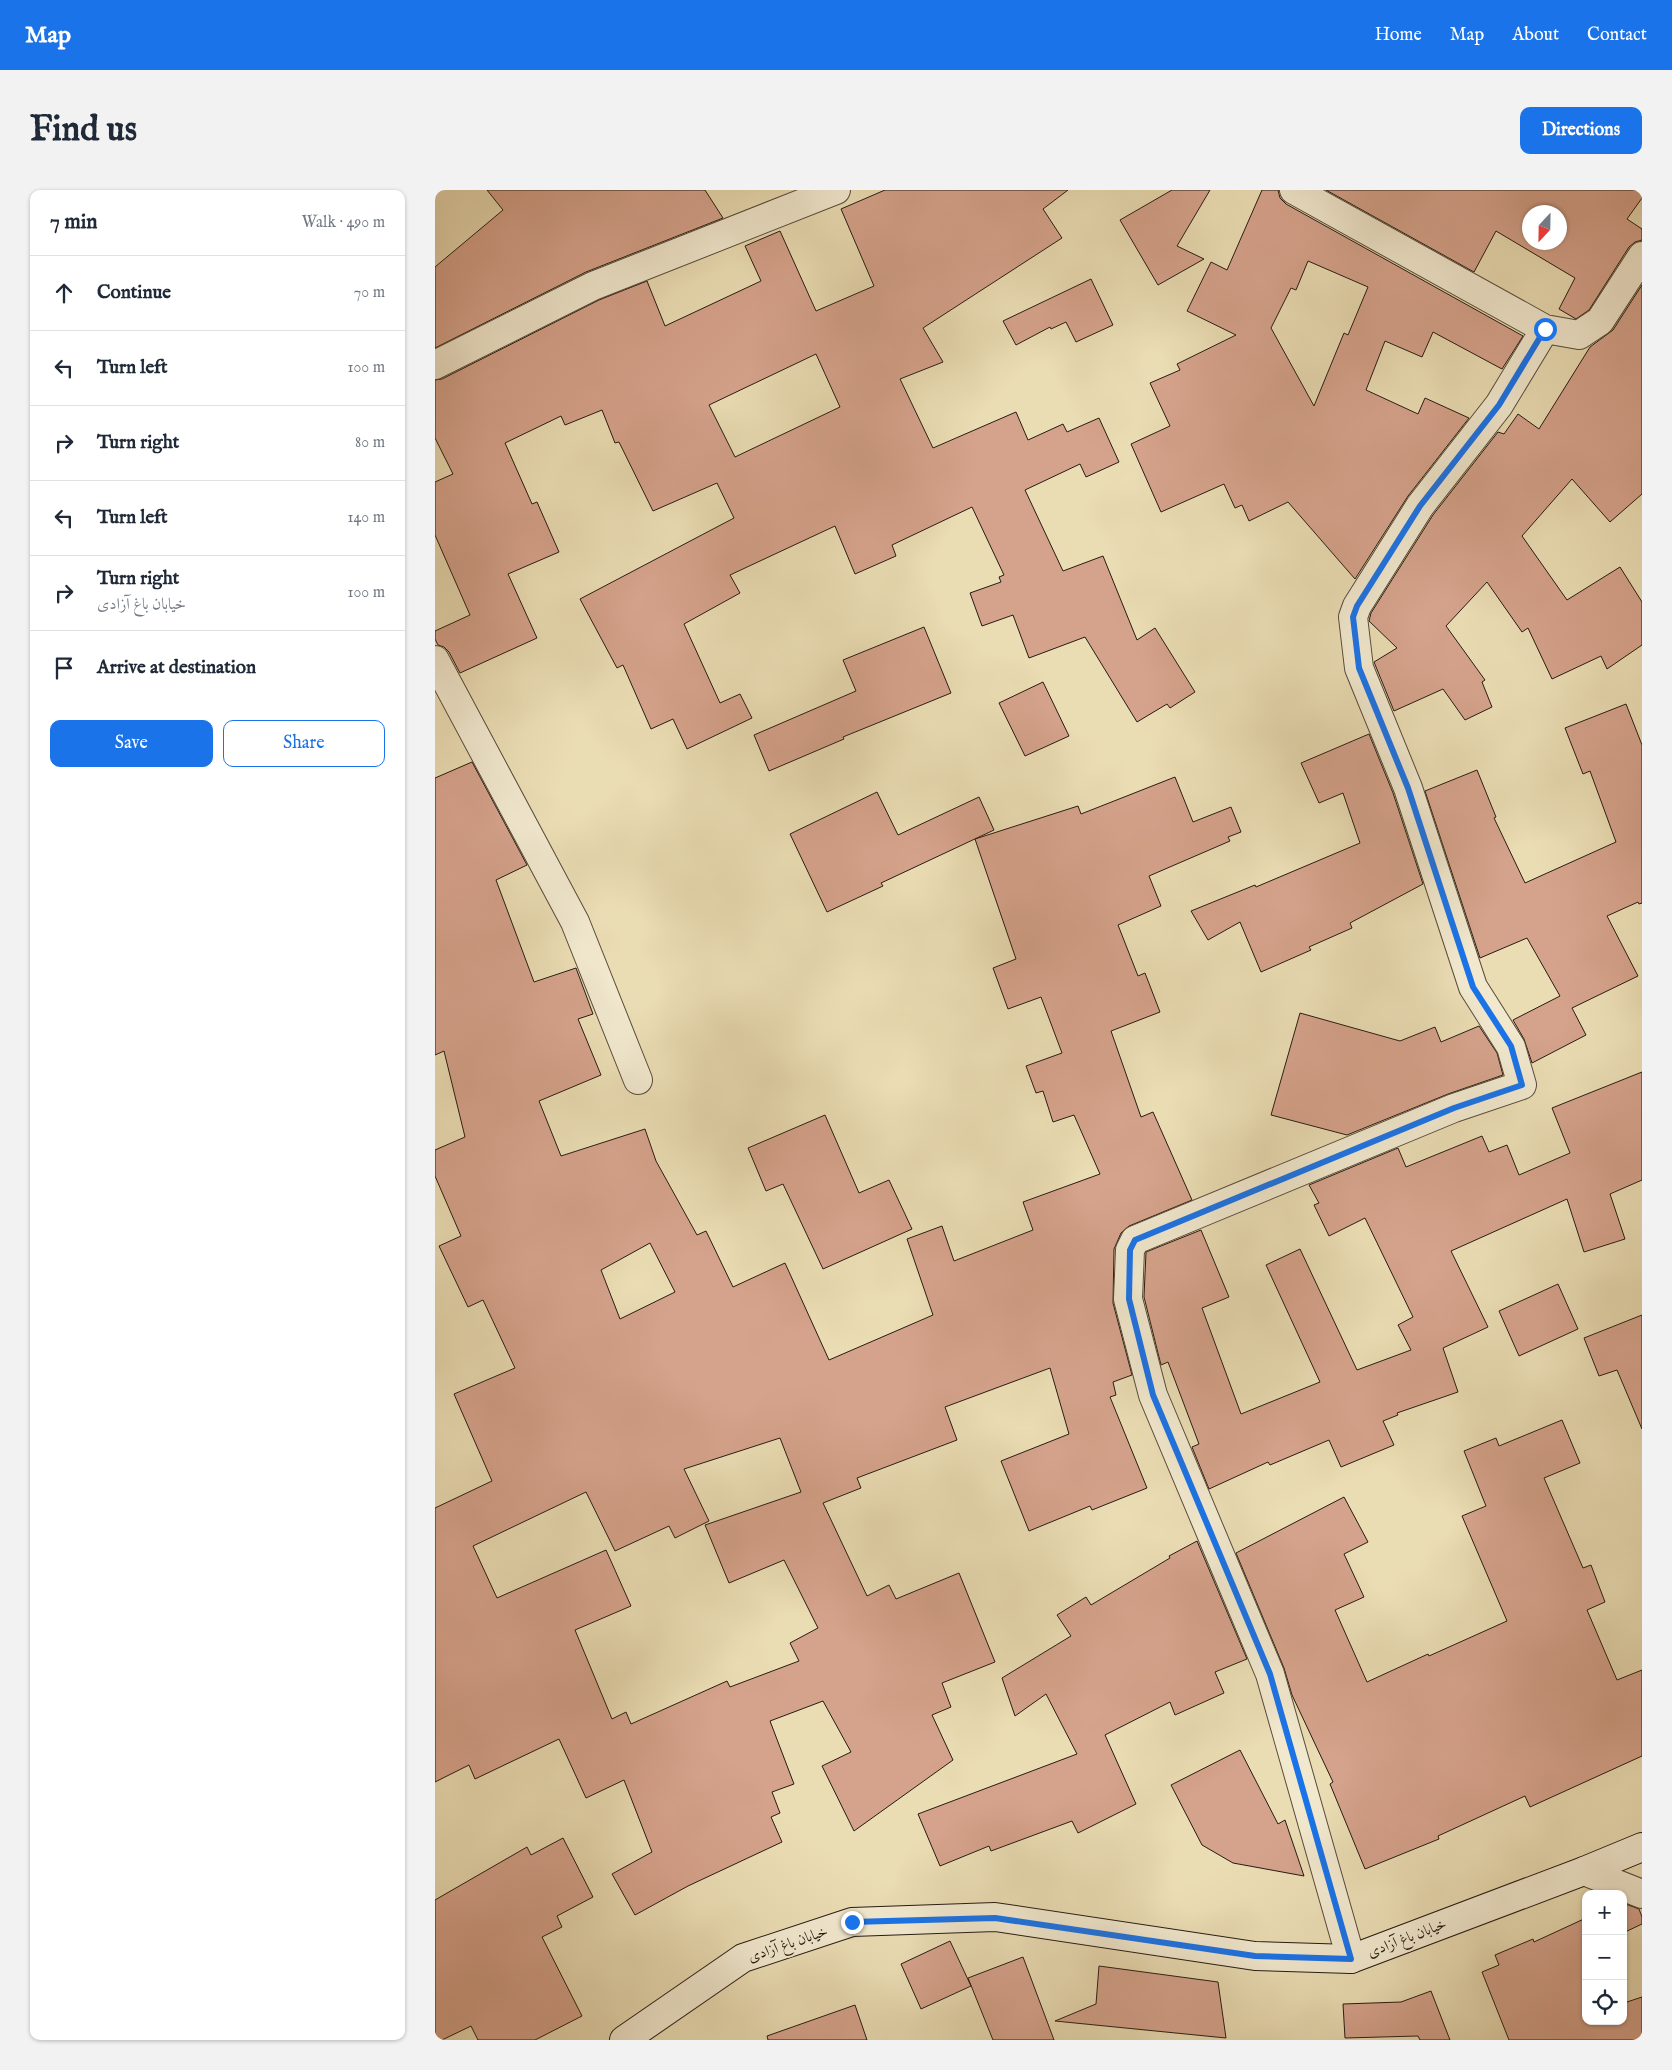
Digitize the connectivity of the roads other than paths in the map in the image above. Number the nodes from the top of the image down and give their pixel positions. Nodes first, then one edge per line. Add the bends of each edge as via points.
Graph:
1 (836, 190) edge
2 (1294, 190) edge
3 (1642, 256) edge
4 (1545, 329) junction
5 (435, 365) edge
6 (435, 660) edge
7 (638, 1080) dead end
8 (1642, 1847) edge
9 (1584, 1871) junction
10 (1642, 1894) edge
11 (1351, 1959) junction
12 (624, 2040) edge

1 - 5 street via 593,286
2 - 4 street
3 - 4 street via 1599,321 1579,335
4 - 11 street via 1499,405 1420,506 1353,617 1359,668 1408,788 1473,987 1511,1046 1522,1085 1454,1108 1135,1240 1130,1250 1129,1299 1153,1395 1270,1674
6 - 7 street via 575,922
8 - 9 street, خیابان باغ آزادی
9 - 10 street
9 - 11 street, خیابان باغ آزادی
11 - 12 street, خیابان باغ آزادی via 1255,1956 995,1918 852,1922 743,1958

